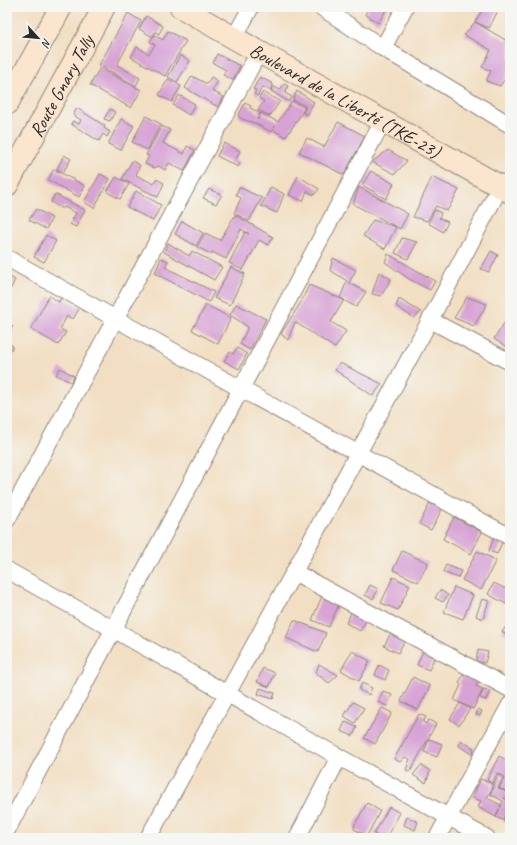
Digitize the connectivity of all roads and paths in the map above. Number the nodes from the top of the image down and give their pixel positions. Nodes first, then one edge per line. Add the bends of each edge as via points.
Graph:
1 (61, 7) edge
2 (104, 7) edge
3 (181, 7) edge
4 (251, 7) edge
5 (321, 7) edge
6 (405, 7) edge
7 (234, 38) junction
8 (383, 48) junction
9 (259, 52) junction
10 (7, 104) edge
11 (383, 121) junction
12 (510, 125) edge
13 (7, 185) edge
14 (507, 186) edge
15 (7, 258) edge
16 (116, 318) junction
17 (430, 320) junction
18 (510, 362) edge
19 (241, 389) junction
20 (358, 453) junction
21 (7, 520) edge
22 (510, 536) edge
23 (7, 570) edge
24 (294, 572) junction
25 (114, 629) junction
26 (510, 689) edge
27 (227, 693) junction
28 (510, 705) edge
29 (339, 757) junction
30 (449, 817) junction
31 (7, 830) edge
32 (148, 838) edge
33 (296, 838) edge
34 (437, 838) edge
35 (487, 838) edge

1 - 10 street, Route Gnary Tally
2 - 13 street, Route Gnary Tally
3 - 7 street, Boulevard de la Liberté (TKE-23)
4 - 7 street
5 - 8 street
6 - 8 street
7 - 9 street, Boulevard de la Liberté (TKE-23)
8 - 12 street
9 - 11 street, Boulevard de la Liberté (TKE-23)
9 - 16 street
11 - 14 street, Boulevard de la Liberté (TKE-23)
11 - 19 street
14 - 17 street
15 - 16 street
16 - 19 street
16 - 21 street
17 - 18 street
17 - 20 street
19 - 20 street
19 - 25 street
20 - 22 street
20 - 24 street
23 - 25 street
24 - 26 street
24 - 27 street
25 - 27 street
25 - 31 street
27 - 29 street
27 - 32 street
28 - 30 street
29 - 30 street
29 - 33 street
30 - 34 street
30 - 35 street

